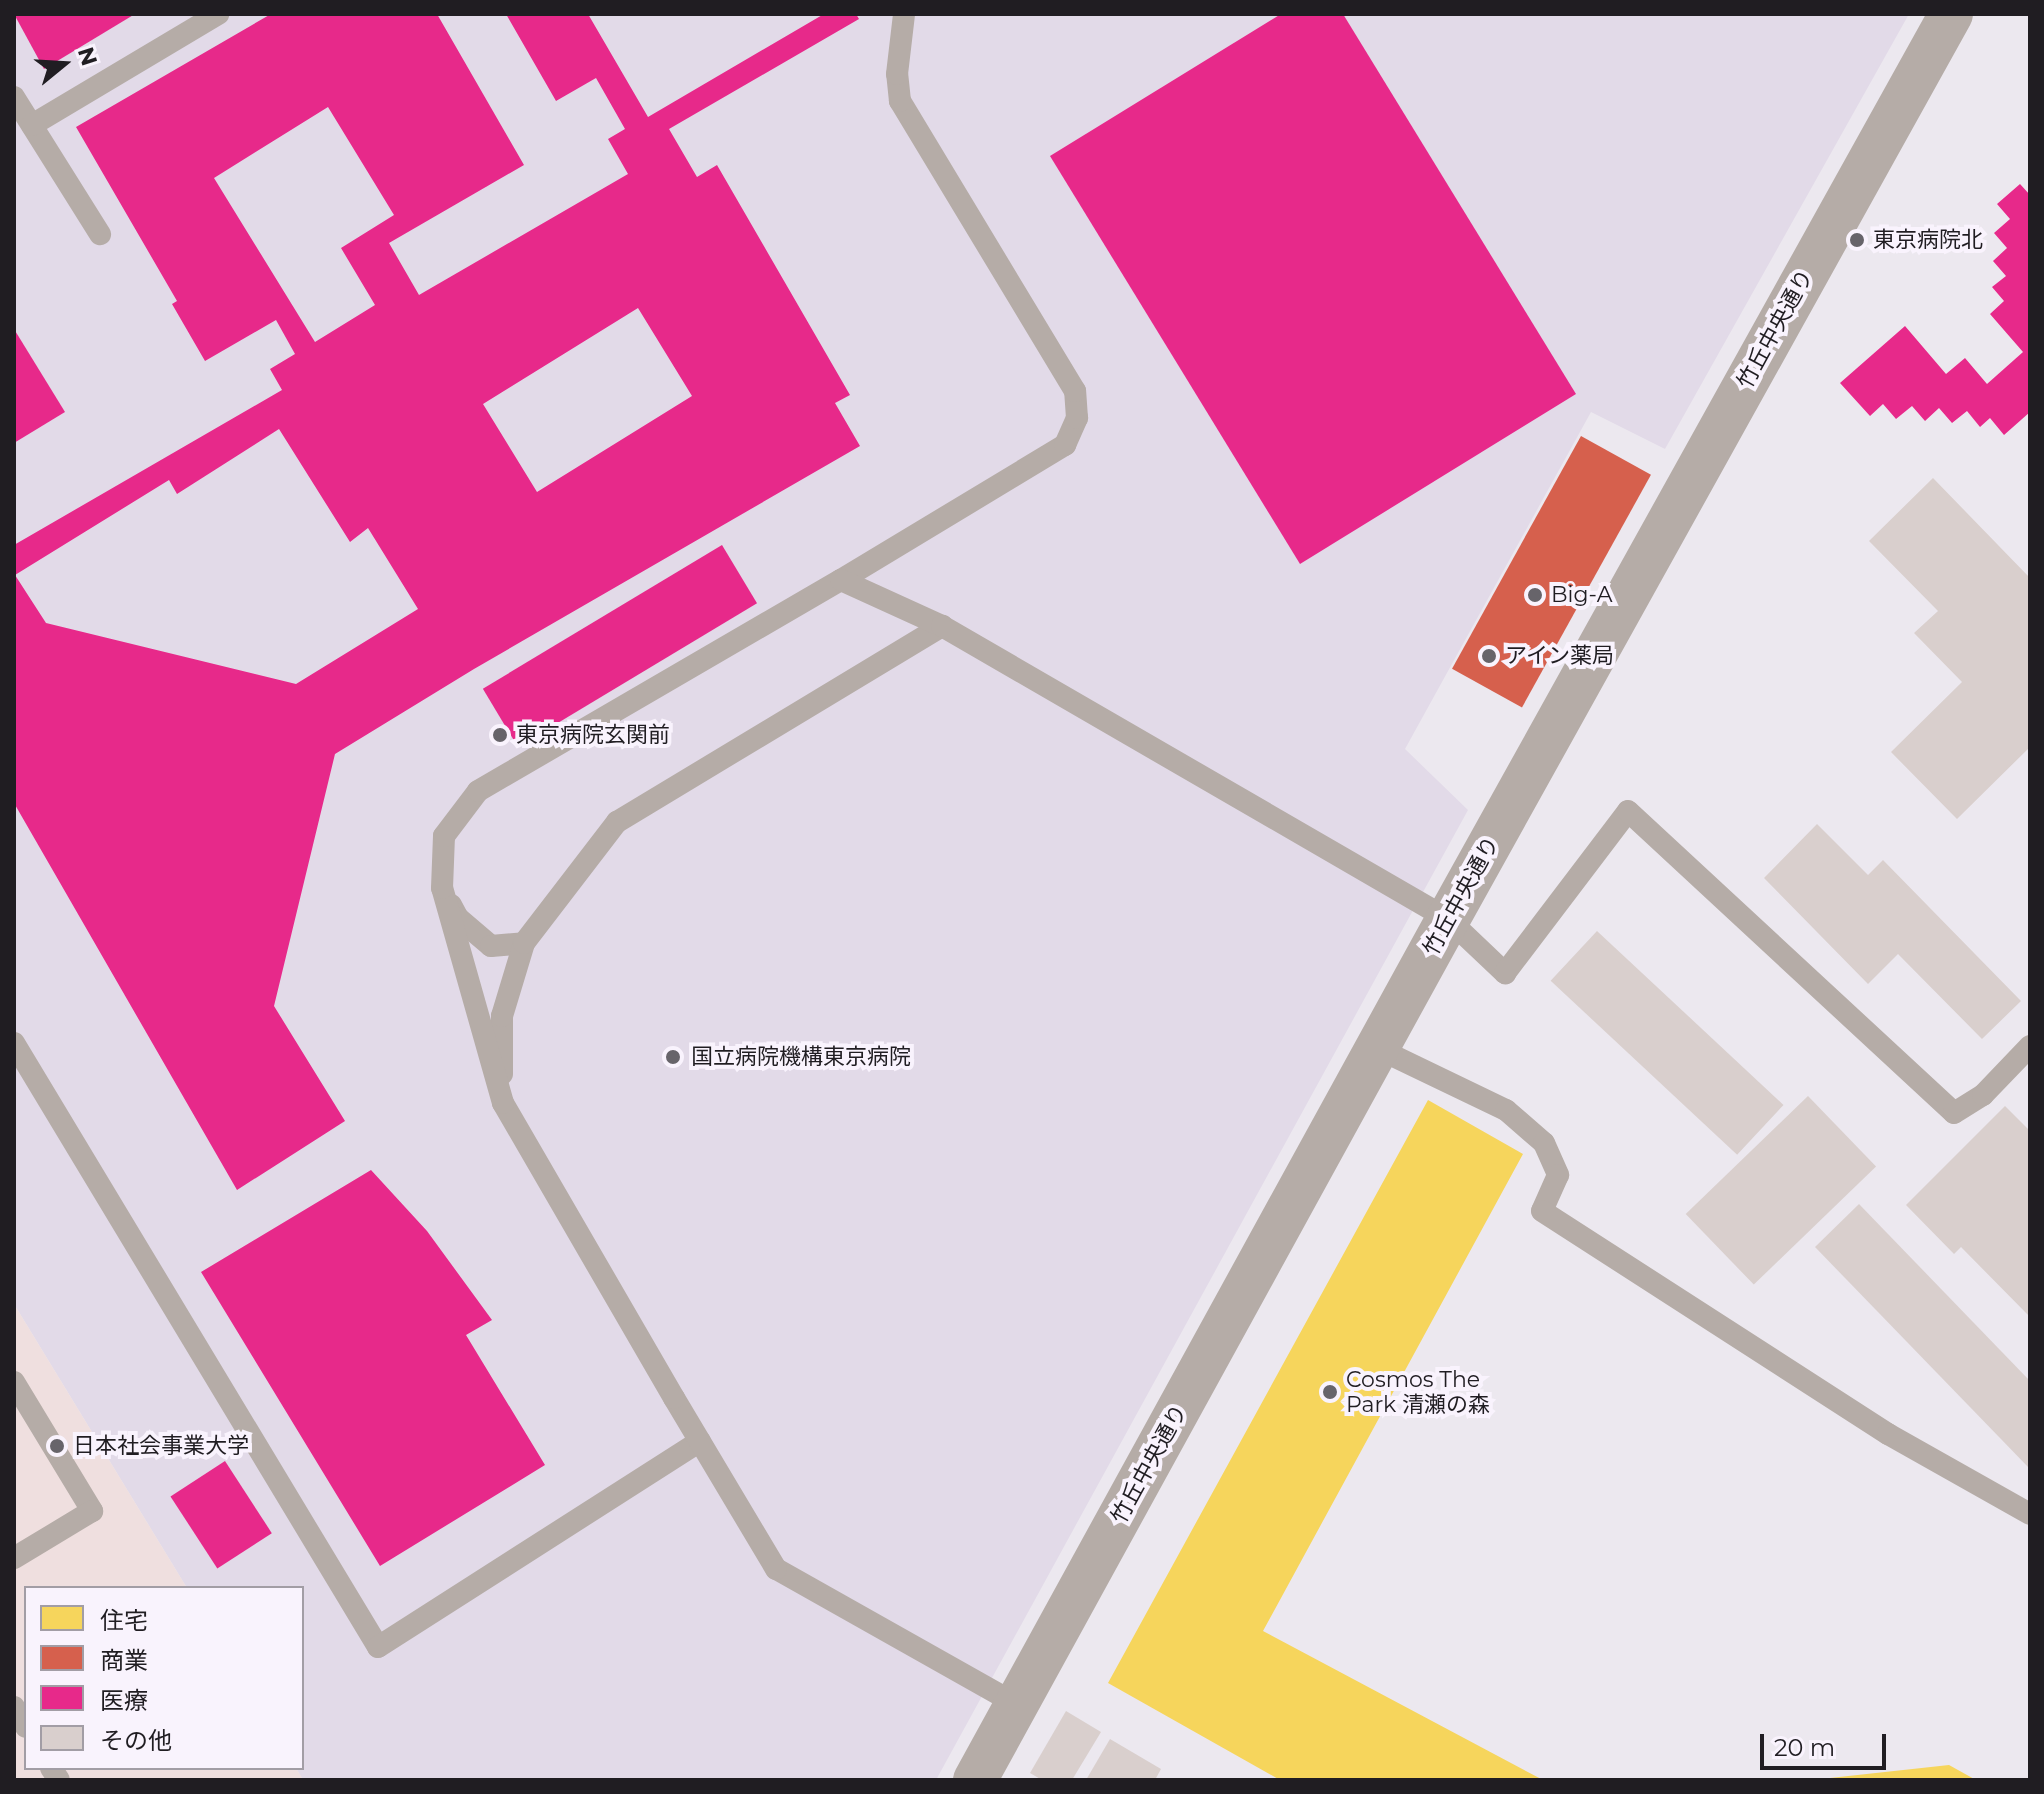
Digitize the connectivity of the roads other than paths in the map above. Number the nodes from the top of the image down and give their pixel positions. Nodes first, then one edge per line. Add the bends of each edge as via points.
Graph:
1 (218, 14) edge
2 (904, 14) edge
3 (1951, 14) edge
4 (14, 97) edge
5 (32, 125) junction
6 (100, 234) dead end
7 (841, 580) junction
8 (942, 626) junction
9 (442, 888) junction
10 (1448, 919) junction
11 (524, 943) junction
12 (14, 1043) edge
13 (2030, 1046) edge
14 (1379, 1049) junction
15 (503, 1103) junction
16 (14, 1382) edge
17 (700, 1441) junction
18 (2030, 1514) edge
19 (14, 1558) edge
20 (1016, 1704) junction
21 (975, 1780) edge

1 - 5 lane
2 - 7 lane via 897,74 900,101 1075,391 1077,418 1065,445
3 - 10 street, 竹丘中央通り
4 - 5 lane
5 - 6 lane
7 - 8 lane
7 - 9 lane via 478,791 444,836
8 - 10 lane
8 - 11 lane via 617,822
9 - 11 lane via 458,918 491,946
9 - 15 lane
10 - 13 lane via 1505,973 1628,811 1954,1113 1983,1095
10 - 14 street, 竹丘中央通り
11 - 15 lane via 502,1016
12 - 17 lane via 378,1647
14 - 18 lane via 1506,1110 1544,1143 1558,1175 1542,1211 1888,1434
14 - 20 street, 竹丘中央通り
15 - 17 lane
16 - 19 lane via 92,1511
17 - 20 lane via 776,1569
20 - 21 street, 竹丘中央通り

